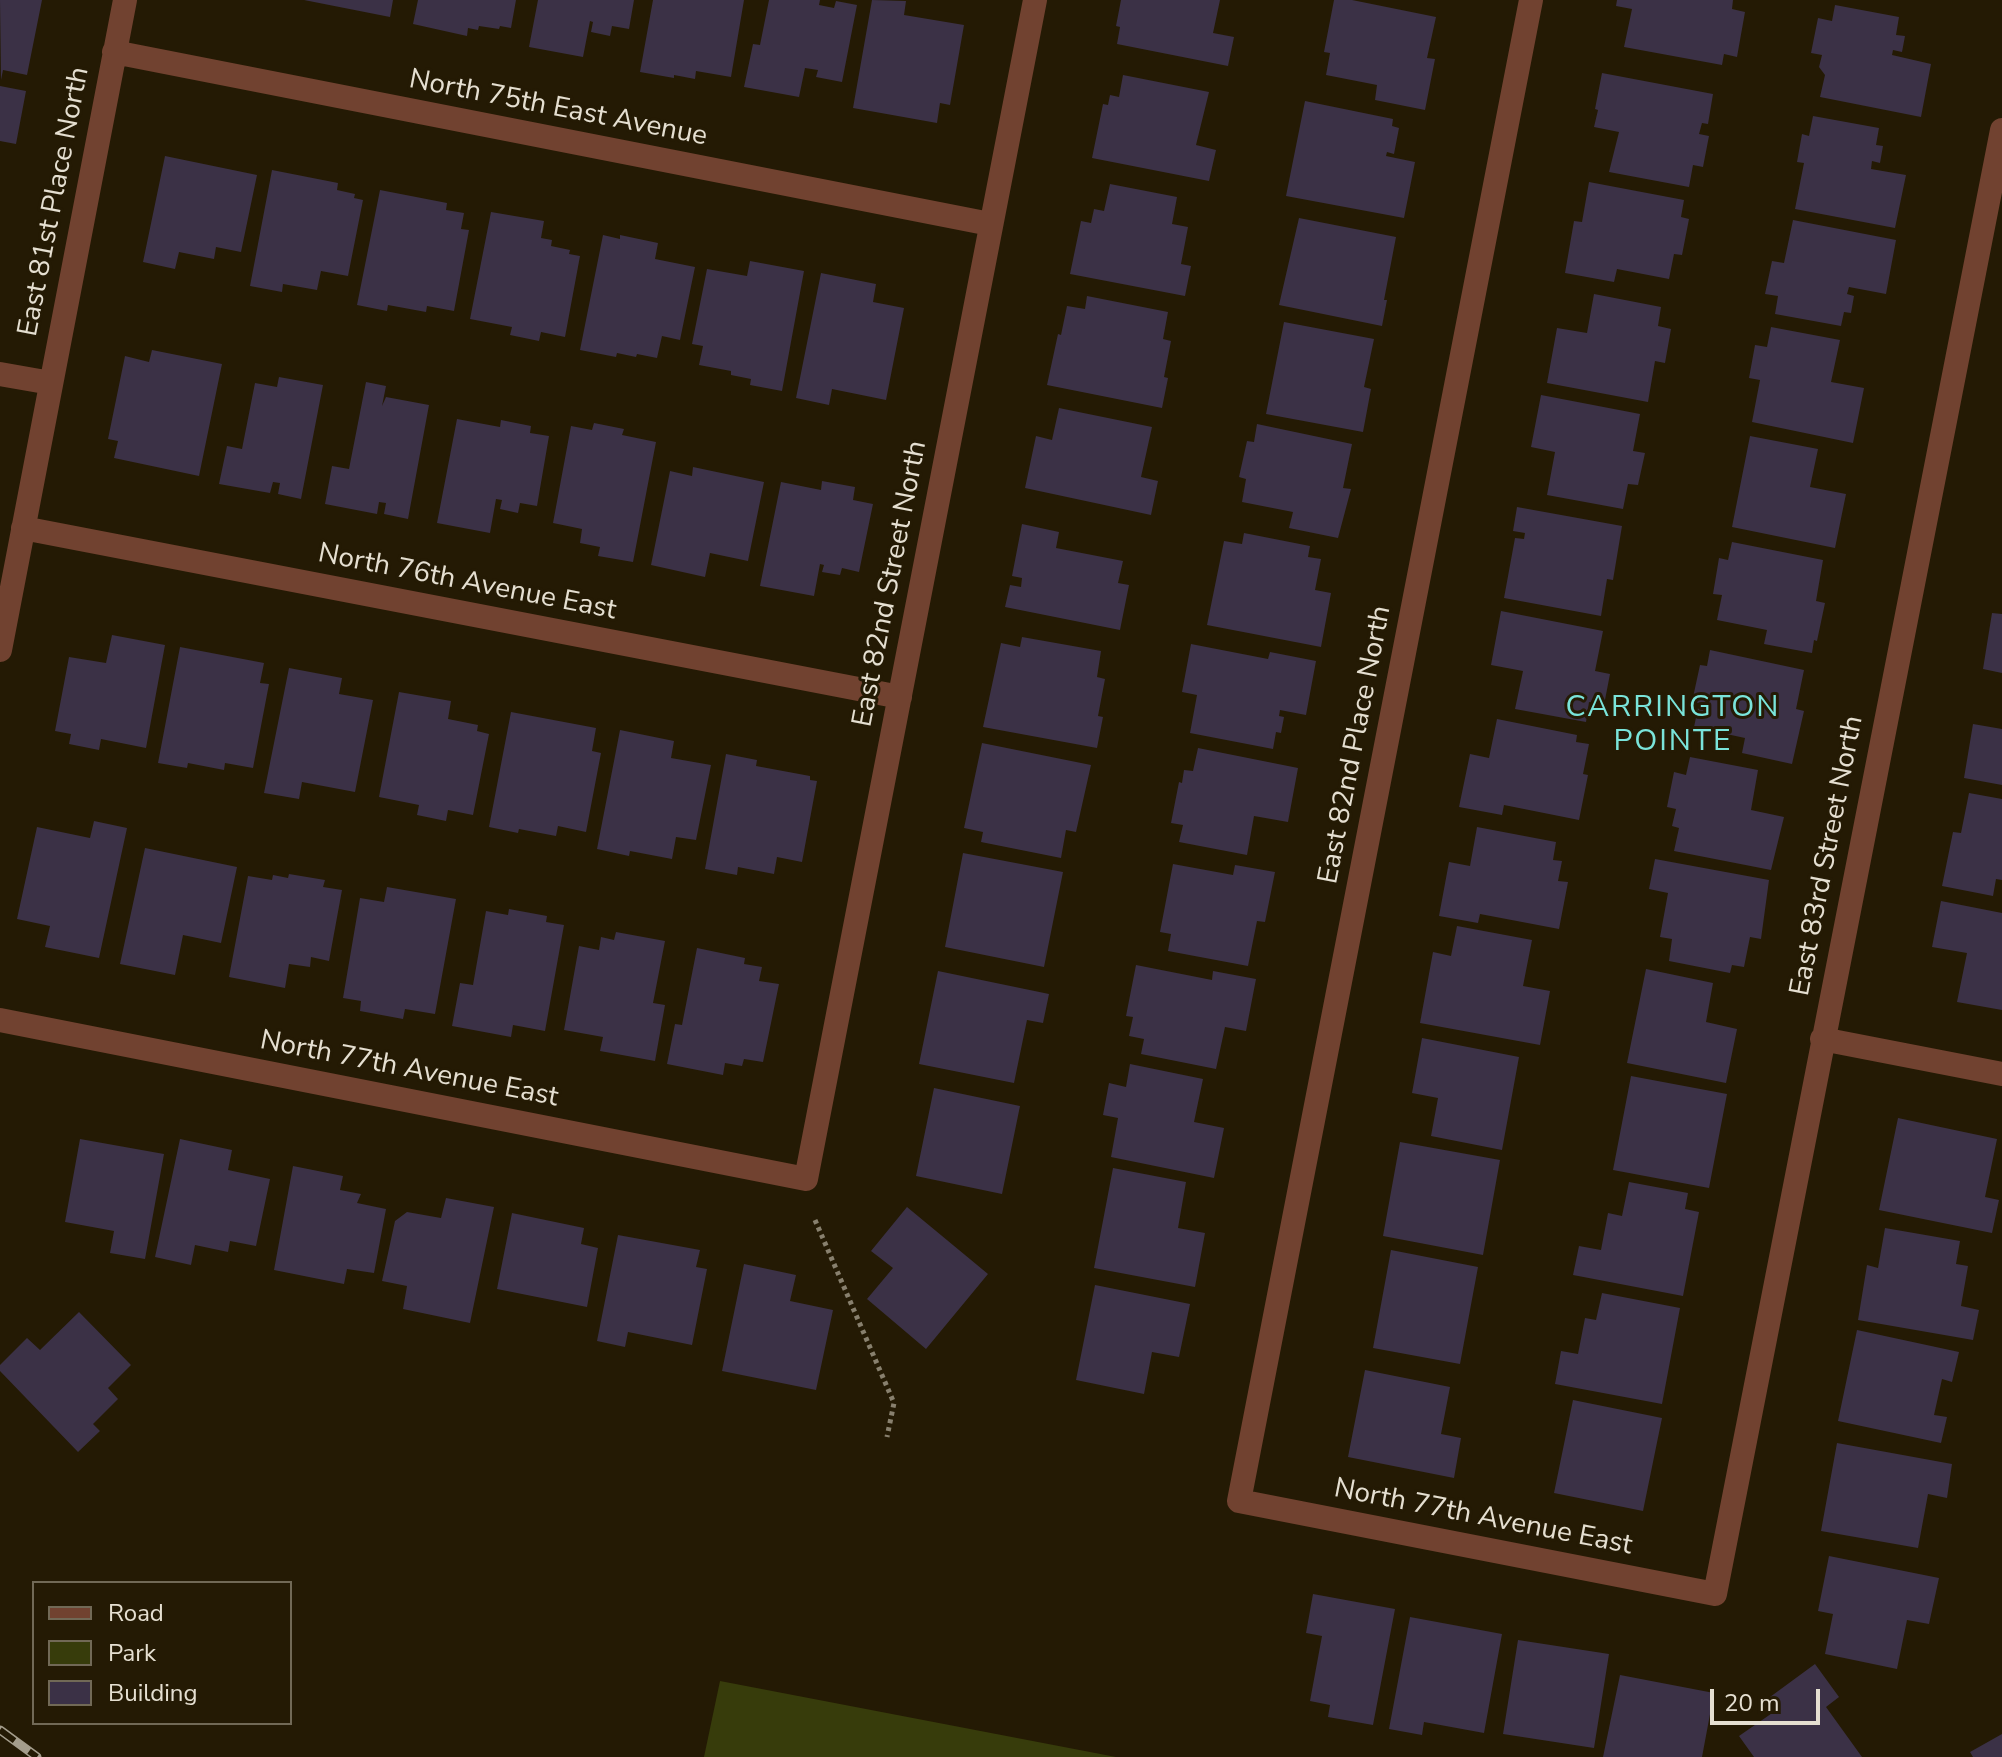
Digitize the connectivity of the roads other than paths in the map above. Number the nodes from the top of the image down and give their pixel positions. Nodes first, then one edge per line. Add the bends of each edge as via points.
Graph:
1 (125, 0) edge
2 (1035, 0) edge
3 (1531, 0) edge
4 (114, 52) junction
5 (2002, 130) edge
6 (990, 224) junction
7 (0, 374) edge
8 (51, 383) junction
9 (23, 528) junction
10 (0, 650) edge
11 (900, 697) junction
12 (0, 1020) edge
13 (1822, 1039) junction
14 (2002, 1074) edge
15 (806, 1179) joint
16 (1239, 1501) joint
17 (1715, 1594) joint

1 - 4 street, East 81st Place North
2 - 6 street, East 82nd Street North
3 - 16 street, East 82nd Place North
4 - 6 street, North 75th East Avenue
4 - 8 street, East 81st Place North
5 - 13 street, East 83rd Street North
6 - 11 street, East 82nd Street North
7 - 8 street
8 - 9 street, East 81st Place North
9 - 10 street, East 81st Place North
9 - 11 street, North 76th Avenue East
11 - 15 street, East 82nd Street North
12 - 15 street, North 77th Avenue East
13 - 14 street
13 - 17 street, East 83rd Street North
16 - 17 street, North 77th Avenue East

